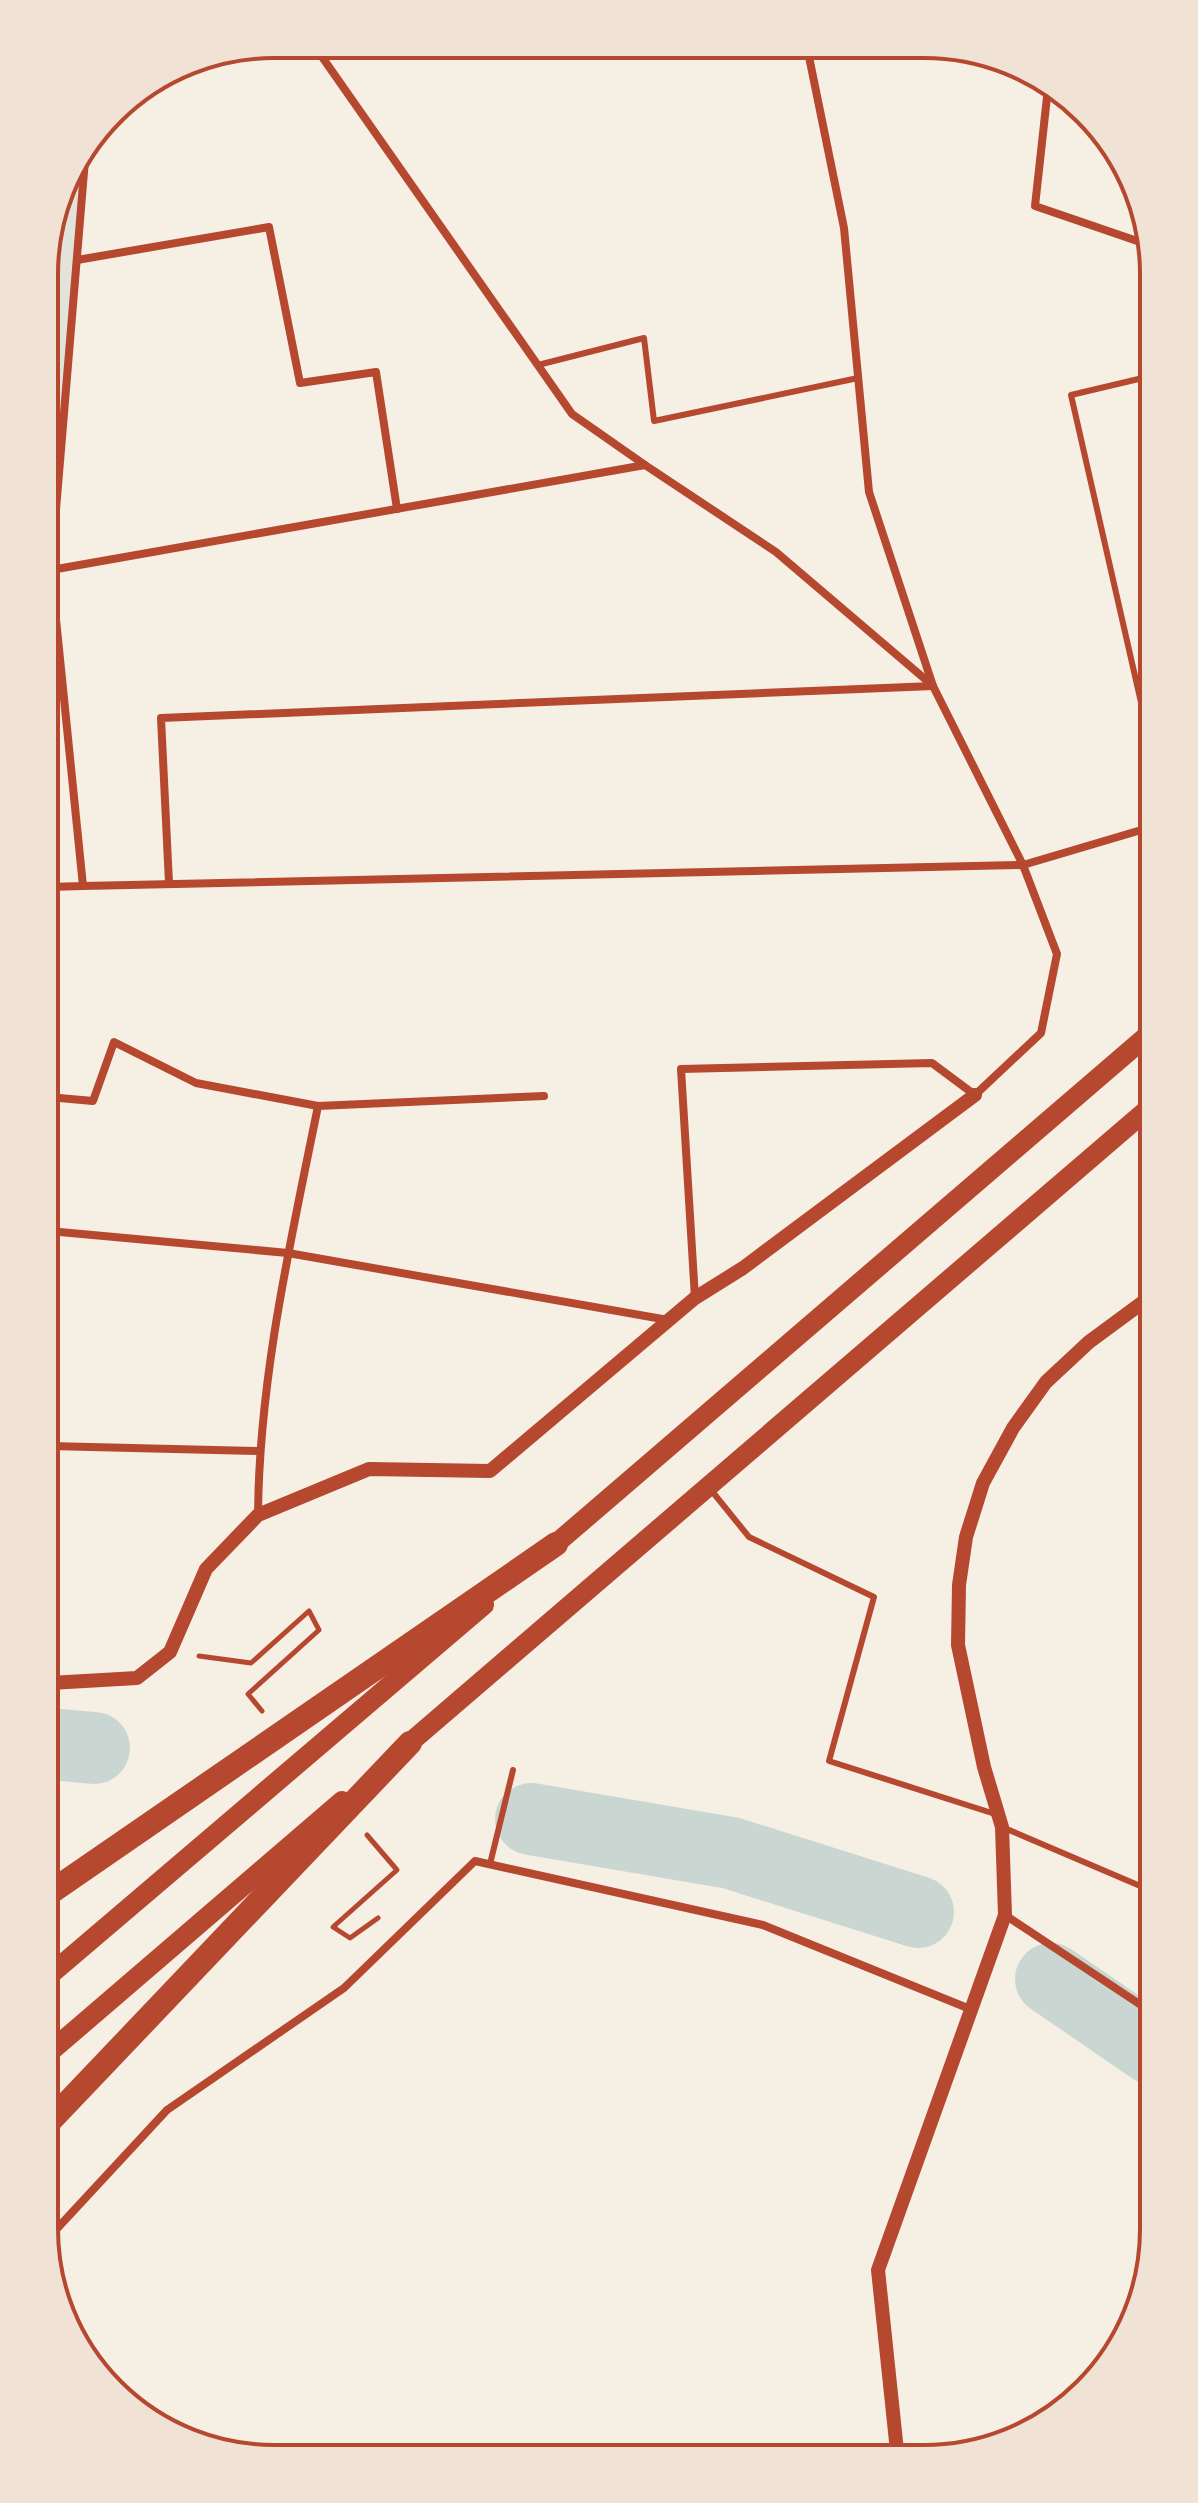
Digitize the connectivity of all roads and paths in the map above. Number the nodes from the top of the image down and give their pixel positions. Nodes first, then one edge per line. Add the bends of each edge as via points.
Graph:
1 (323, 58) edge
2 (809, 58) edge
3 (1047, 97) edge
4 (84, 172) edge
5 (1137, 241) edge
6 (77, 260) junction
7 (538, 365) junction
8 (858, 378) junction
9 (1140, 379) edge
10 (645, 465) junction
11 (58, 487) edge
12 (397, 509) junction
13 (58, 569) edge
14 (58, 639) edge
15 (933, 686) junction
16 (1140, 698) edge
17 (1140, 830) edge
18 (1023, 865) junction
19 (169, 883) junction
20 (83, 886) junction
21 (58, 887) edge
22 (1140, 1042) edge
23 (975, 1095) junction
24 (544, 1096) dead end
25 (58, 1098) edge
26 (318, 1106) junction
27 (1140, 1116) edge
28 (58, 1232) edge
29 (288, 1253) junction
30 (695, 1298) junction
31 (1140, 1304) edge
32 (668, 1320) junction
33 (58, 1446) edge
34 (259, 1451) junction
35 (706, 1485) junction
36 (258, 1515) junction
37 (556, 1544) junction
38 (169, 1652) junction
39 (58, 1683) edge
40 (248, 1694) dead end
41 (410, 1743) junction
42 (513, 1770) dead end
43 (1001, 1821) junction
44 (490, 1864) junction
45 (397, 1870) dead end
46 (1140, 1885) edge
47 (58, 1887) edge
48 (1005, 1915) junction
49 (410, 1925) junction
50 (58, 1968) edge
51 (1140, 2004) edge
52 (970, 2009) junction
53 (58, 2045) edge
54 (58, 2113) edge
55 (58, 2228) edge
56 (896, 2445) edge

1 - 7 street
2 - 8 street via 844,228
3 - 5 street via 1035,206
4 - 6 street
6 - 11 street
6 - 12 street via 269,227 300,383 376,372
7 - 8 lane via 644,338 654,421
7 - 10 street via 572,414
8 - 15 street via 869,492
9 - 16 lane via 1071,395
10 - 12 street
10 - 15 street via 776,552
12 - 13 street
14 - 20 street
15 - 18 street
15 - 19 street via 161,718
17 - 18 street
18 - 19 street
18 - 23 street via 1057,954 1041,1033
19 - 20 street
20 - 21 street
22 - 37 main road
23 - 30 street
23 - 30 street via 932,1063 681,1069
24 - 26 street
25 - 26 street via 93,1101 114,1042 196,1083
26 - 29 street
27 - 35 main road
28 - 29 street
29 - 32 street
29 - 34 street
30 - 32 street
31 - 43 street via 1046,1382 983,1483 966,1537 958,1645
32 - 36 street via 490,1471 369,1469
33 - 34 street
34 - 36 street
35 - 41 main road
35 - 43 lane via 749,1537 874,1597 829,1761
36 - 38 street via 206,1569
37 - 47 highway
37 - 50 main road
38 - 39 street via 137,1678
38 - 40 path via 251,1663 309,1611 319,1630
41 - 53 main road
41 - 54 highway
42 - 44 lane
43 - 46 lane
43 - 48 street
44 - 49 street via 475,1861
44 - 52 street via 763,1925
45 - 49 path via 333,1927 350,1938 395,1906
48 - 51 street
48 - 52 street
49 - 55 street via 344,1988 167,2110
52 - 56 street via 878,2270

